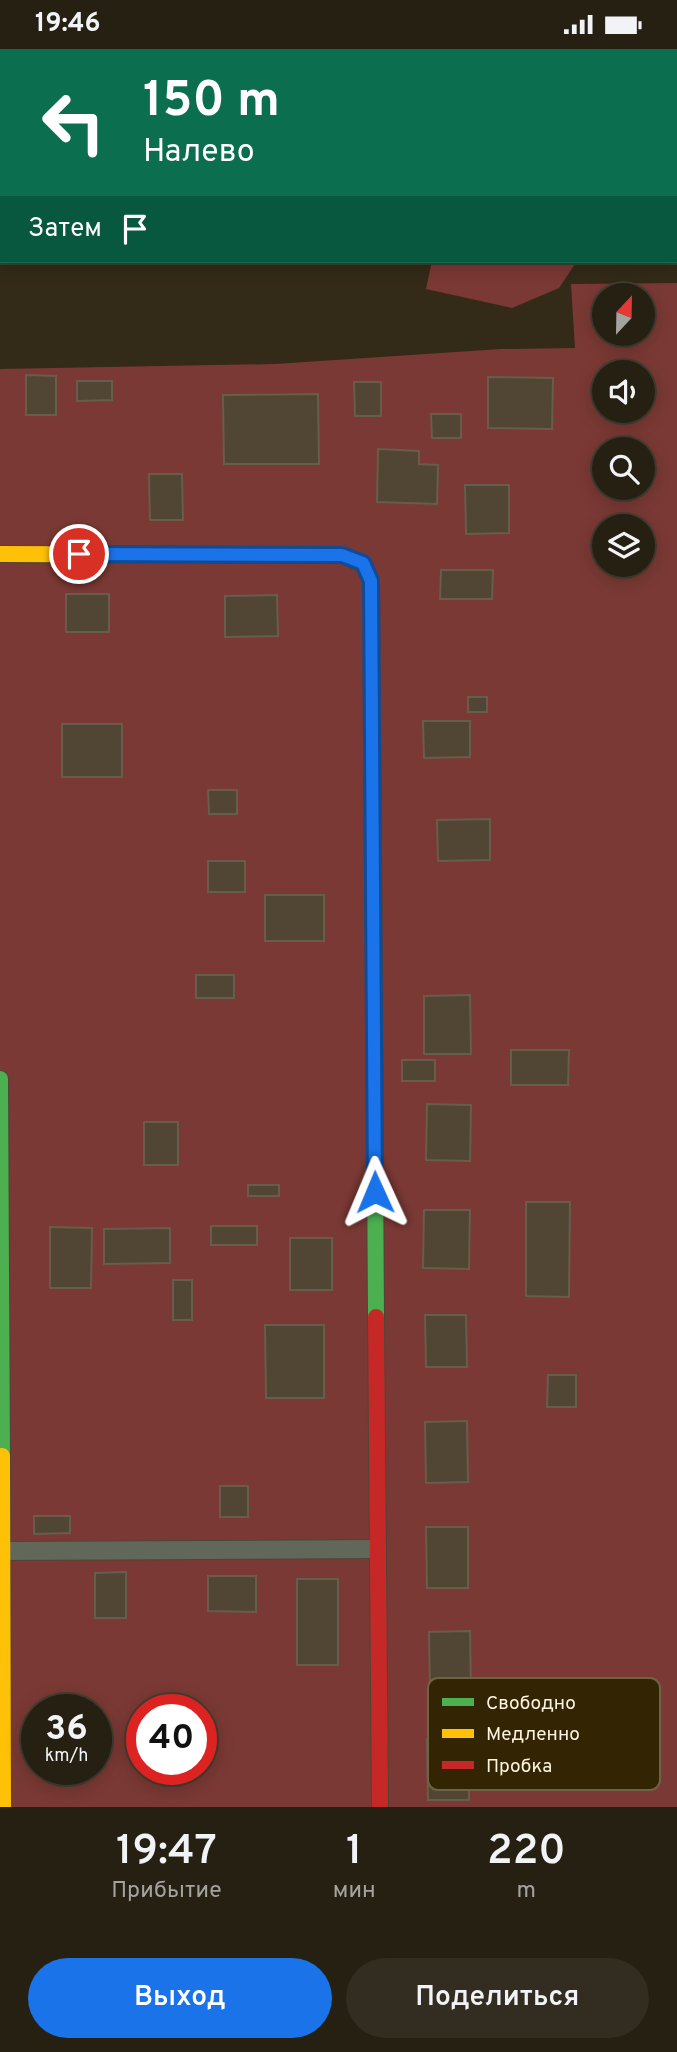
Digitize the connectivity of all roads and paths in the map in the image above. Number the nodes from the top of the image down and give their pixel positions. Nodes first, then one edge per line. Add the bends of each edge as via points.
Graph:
1 (0, 554) edge
2 (0, 1079) edge
3 (377, 1549) junction
4 (2, 1551) junction
5 (1, 1711) edge
6 (3, 1807) edge
7 (380, 1807) edge

1 - 3 street via 342,555 363,563 371,581
2 - 4 street
3 - 4 lane
3 - 7 street
4 - 5 street
5 - 6 street

